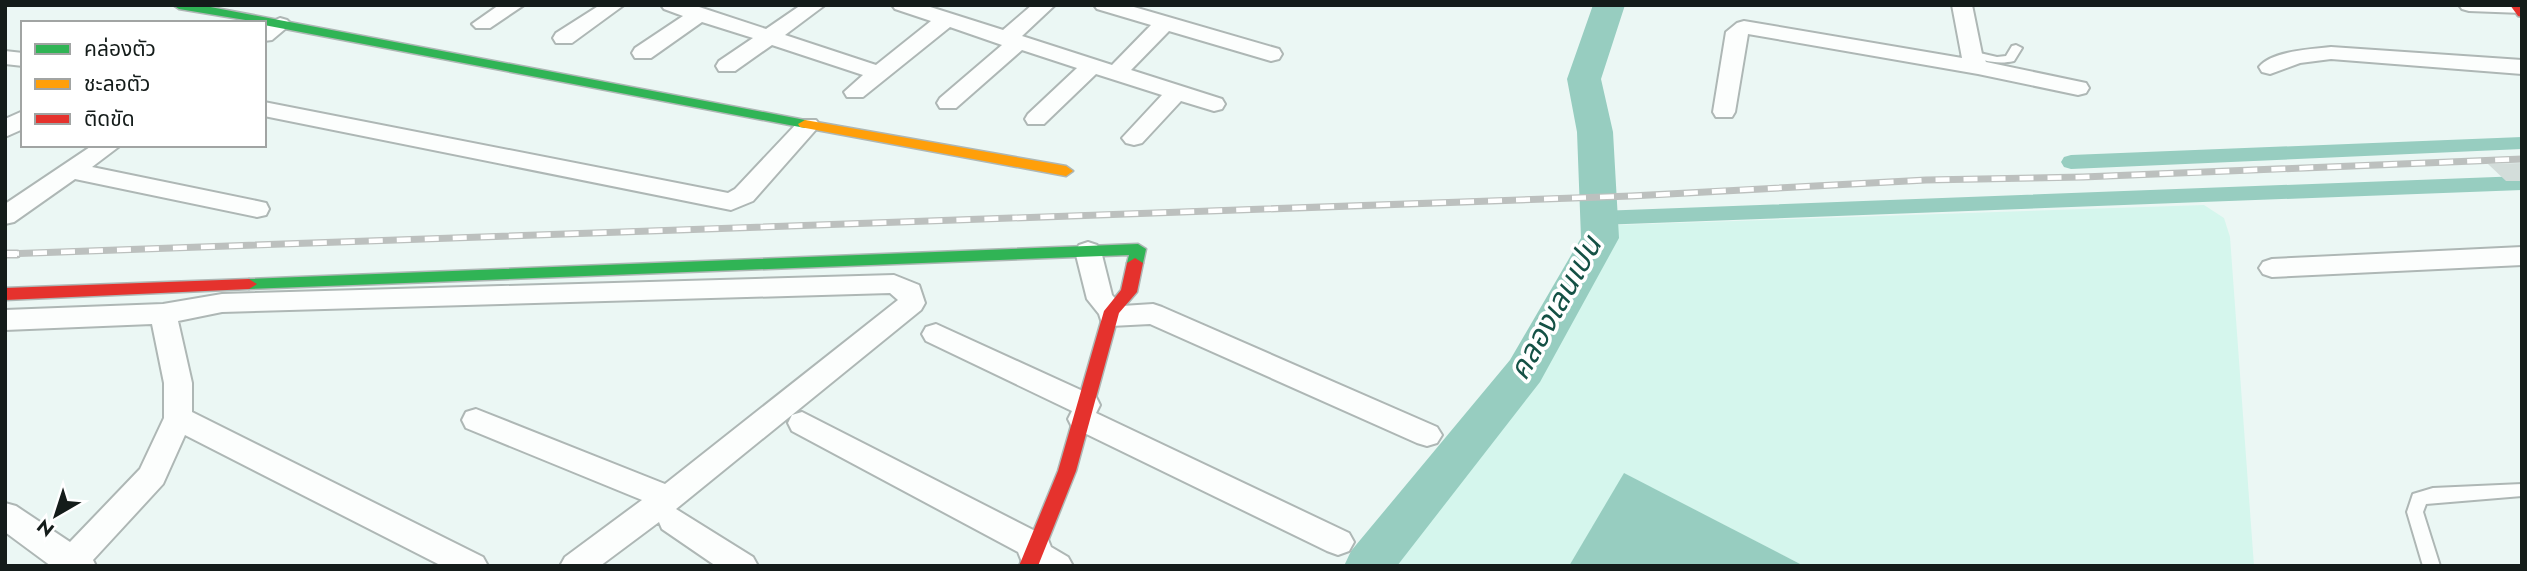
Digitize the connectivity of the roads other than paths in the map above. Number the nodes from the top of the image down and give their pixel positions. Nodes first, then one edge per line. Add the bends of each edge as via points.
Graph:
1 (179, 5) edge
2 (514, 5) edge
3 (614, 5) edge
4 (671, 5) edge
5 (815, 5) edge
6 (902, 5) edge
7 (1045, 5) edge
8 (1104, 5) edge
9 (1962, 5) edge
10 (2469, 5) edge
11 (2519, 9) edge
12 (699, 14) junction
13 (946, 20) junction
14 (239, 21) edge
15 (1165, 23) junction
16 (483, 24) dead end
17 (272, 30) edge
18 (768, 36) junction
19 (565, 38) dead end
20 (1012, 41) junction
21 (2016, 48) dead end
22 (643, 53) dead end
23 (1271, 54) dead end
24 (1974, 61) junction
25 (727, 66) dead end
26 (1092, 66) junction
27 (2270, 67) dead end
28 (2522, 67) edge
29 (877, 72) junction
30 (1116, 73) junction
31 (2078, 88) dead end
32 (855, 92) dead end
33 (1177, 92) junction
34 (948, 103) dead end
35 (1214, 104) dead end
36 (266, 109) edge
37 (1724, 113) dead end
38 (21, 119) edge
39 (1036, 119) dead end
40 (808, 125) junction
41 (5, 130) edge
42 (1134, 138) dead end
43 (106, 147) edge
44 (72, 171) junction
45 (1066, 171) dead end
46 (257, 209) dead end
47 (5, 216) edge
48 (1088, 251) junction
49 (2522, 256) edge
50 (2272, 268) dead end
51 (5, 294) edge
52 (1112, 313) junction
53 (163, 314) junction
54 (5, 320) edge
55 (936, 334) dead end
56 (1084, 412) junction
57 (178, 418) junction
58 (476, 421) dead end
59 (802, 423) dead end
60 (1427, 435) dead end
61 (2522, 490) edge
62 (671, 509) junction
63 (5, 515) edge
64 (1338, 542) dead end
65 (1039, 558) edge
66 (73, 564) edge
67 (472, 566) edge
68 (576, 566) edge
69 (742, 566) edge
70 (2432, 566) edge

1 - 14 street
2 - 16 street
3 - 19 street
4 - 12 street
5 - 18 street
6 - 13 street
7 - 20 street
8 - 15 street
9 - 24 street
10 - 11 street
12 - 18 street
12 - 22 street
13 - 20 street
13 - 29 street
15 - 23 street
15 - 30 street
17 - 40 street
18 - 25 street
18 - 29 street
20 - 26 street
20 - 34 street
21 - 24 lane via 2010,59
24 - 31 street
24 - 37 street via 1744,27 1737,32
26 - 30 street
26 - 39 street
27 - 28 street via 2296,57 2330,53
29 - 32 street
30 - 33 street
33 - 35 street
33 - 42 street
36 - 40 street via 731,202 744,195
38 - 41 street
40 - 45 street
43 - 44 street
44 - 46 street
44 - 47 street
48 - 51 street
48 - 52 street via 1100,299
48 - 52 street via 1138,249 1129,292
49 - 50 street
52 - 56 street
52 - 60 street via 1153,314
53 - 54 street
53 - 57 street via 178,383
53 - 62 street via 222,303 894,284 910,292 912,303
55 - 56 street
56 - 64 street
56 - 65 street
57 - 66 street via 152,476
57 - 67 street
58 - 62 street
59 - 65 street
61 - 70 lane via 2419,499 2415,512
62 - 68 street
62 - 69 street
63 - 66 street

